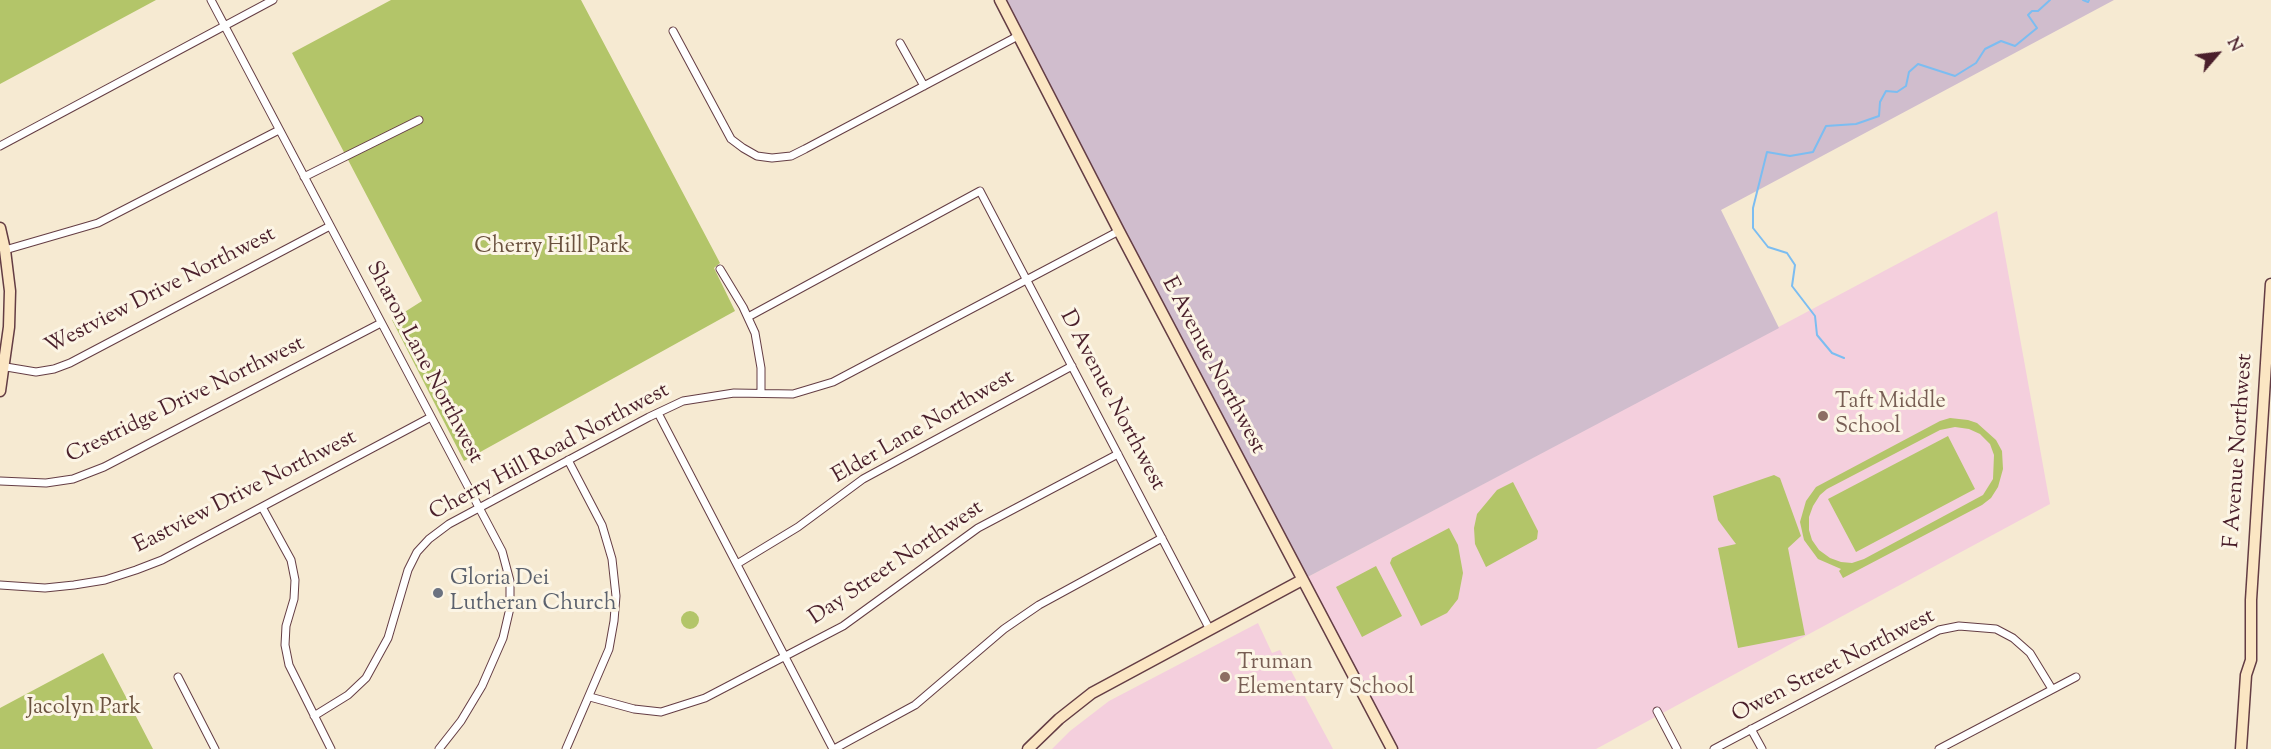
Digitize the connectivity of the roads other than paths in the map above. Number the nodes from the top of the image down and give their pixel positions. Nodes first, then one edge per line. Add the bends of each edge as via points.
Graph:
1 (211, 0) edge
2 (273, 0) edge
3 (1000, 0) edge
4 (224, 26) junction
5 (674, 32) dead end
6 (1018, 36) junction
7 (900, 43) dead end
8 (924, 86) junction
9 (419, 120) dead end
10 (279, 130) junction
11 (0, 146) edge
12 (304, 177) junction
13 (330, 226) junction
14 (0, 228) edge
15 (1119, 231) junction
16 (5, 250) junction
17 (720, 269) dead end
18 (1027, 280) junction
19 (2271, 284) edge
20 (748, 317) junction
21 (381, 323) junction
22 (2, 366) edge
23 (1072, 366) junction
24 (0, 391) edge
25 (761, 393) junction
26 (658, 413) junction
27 (431, 417) junction
28 (1118, 454) junction
29 (568, 460) junction
30 (0, 480) edge
31 (262, 507) junction
32 (479, 508) junction
33 (1162, 538) junction
34 (737, 564) junction
35 (1302, 580) junction
36 (0, 585) edge
37 (276, 623) dead end
38 (286, 626) junction
39 (1209, 628) junction
40 (785, 657) junction
41 (178, 677) dead end
42 (2076, 677) dead end
43 (2052, 689) junction
44 (590, 697) junction
45 (1657, 711) dead end
46 (314, 716) junction
47 (1751, 729) junction
48 (330, 747) edge
49 (321, 748) edge
50 (215, 749) edge
51 (439, 749) edge
52 (566, 749) edge
53 (833, 749) edge
54 (1028, 749) edge
55 (1392, 749) edge
56 (1677, 749) edge
57 (1714, 749) edge
58 (1762, 749) edge
59 (1939, 749) edge
60 (2241, 749) edge

1 - 4 street, Sharon Lane Northwest
2 - 4 street
3 - 6 street, E Avenue Northwest
4 - 10 street, Sharon Lane Northwest
4 - 11 street
5 - 8 street via 727,133 757,156 791,156
6 - 8 street
6 - 15 street, E Avenue Northwest
7 - 8 street
9 - 12 street
10 - 12 street, Sharon Lane Northwest
10 - 16 street via 98,223
12 - 13 street, Sharon Lane Northwest
13 - 21 street, Sharon Lane Northwest
13 - 22 street, Westview Drive Northwest via 70,363 36,372
14 - 16 street
15 - 18 street, Cherry Hill Road Northwest
15 - 35 street, E Avenue Northwest
16 - 22 street via 10,291
17 - 20 street
18 - 20 street, D Avenue Northwest via 980,191
18 - 23 street, D Avenue Northwest
18 - 25 street, Cherry Hill Road Northwest via 833,382 794,394
19 - 60 street, F Avenue Northwest via 2250,621 2251,660 2246,675
20 - 25 street via 758,350
21 - 27 street, Sharon Lane Northwest
21 - 30 street, Crestridge Drive Northwest via 104,467 73,479 46,483
22 - 24 street
23 - 28 street, D Avenue Northwest
23 - 34 street, Elder Lane Northwest via 863,479 798,527
25 - 26 street, Cherry Hill Road Northwest via 713,395 683,401
26 - 29 street, Cherry Hill Road Northwest
26 - 34 street
27 - 31 street, Eastview Drive Northwest
27 - 32 street, Sharon Lane Northwest
28 - 33 street, D Avenue Northwest
28 - 40 street, Day Street Northwest via 978,528 843,626
29 - 32 street, Cherry Hill Road Northwest
29 - 44 street via 602,525 612,559 616,596 609,649
31 - 36 street, Eastview Drive Northwest via 162,560 105,580 45,588
31 - 38 street via 291,560 294,599
32 - 46 street, Cherry Hill Road Northwest via 449,524 417,552 388,638 366,678 348,695
32 - 51 street, Sharon Lane Northwest via 502,550 510,581 510,608 503,638 482,686
33 - 39 street, D Avenue Northwest
33 - 53 street via 1039,604 915,705
34 - 40 street
35 - 39 street
35 - 55 street, E Avenue Northwest
37 - 38 street
38 - 46 street via 289,664
39 - 54 street via 1092,693
40 - 44 street, Day Street Northwest via 705,698 661,712
40 - 53 street
41 - 50 street
42 - 43 street
43 - 47 street, Owen Street Northwest via 2030,653 2013,638 1996,629 1959,626 1939,630
43 - 59 street
44 - 52 street
45 - 56 street
46 - 48 street
47 - 57 street, Owen Street Northwest
47 - 58 street
48 - 49 street

